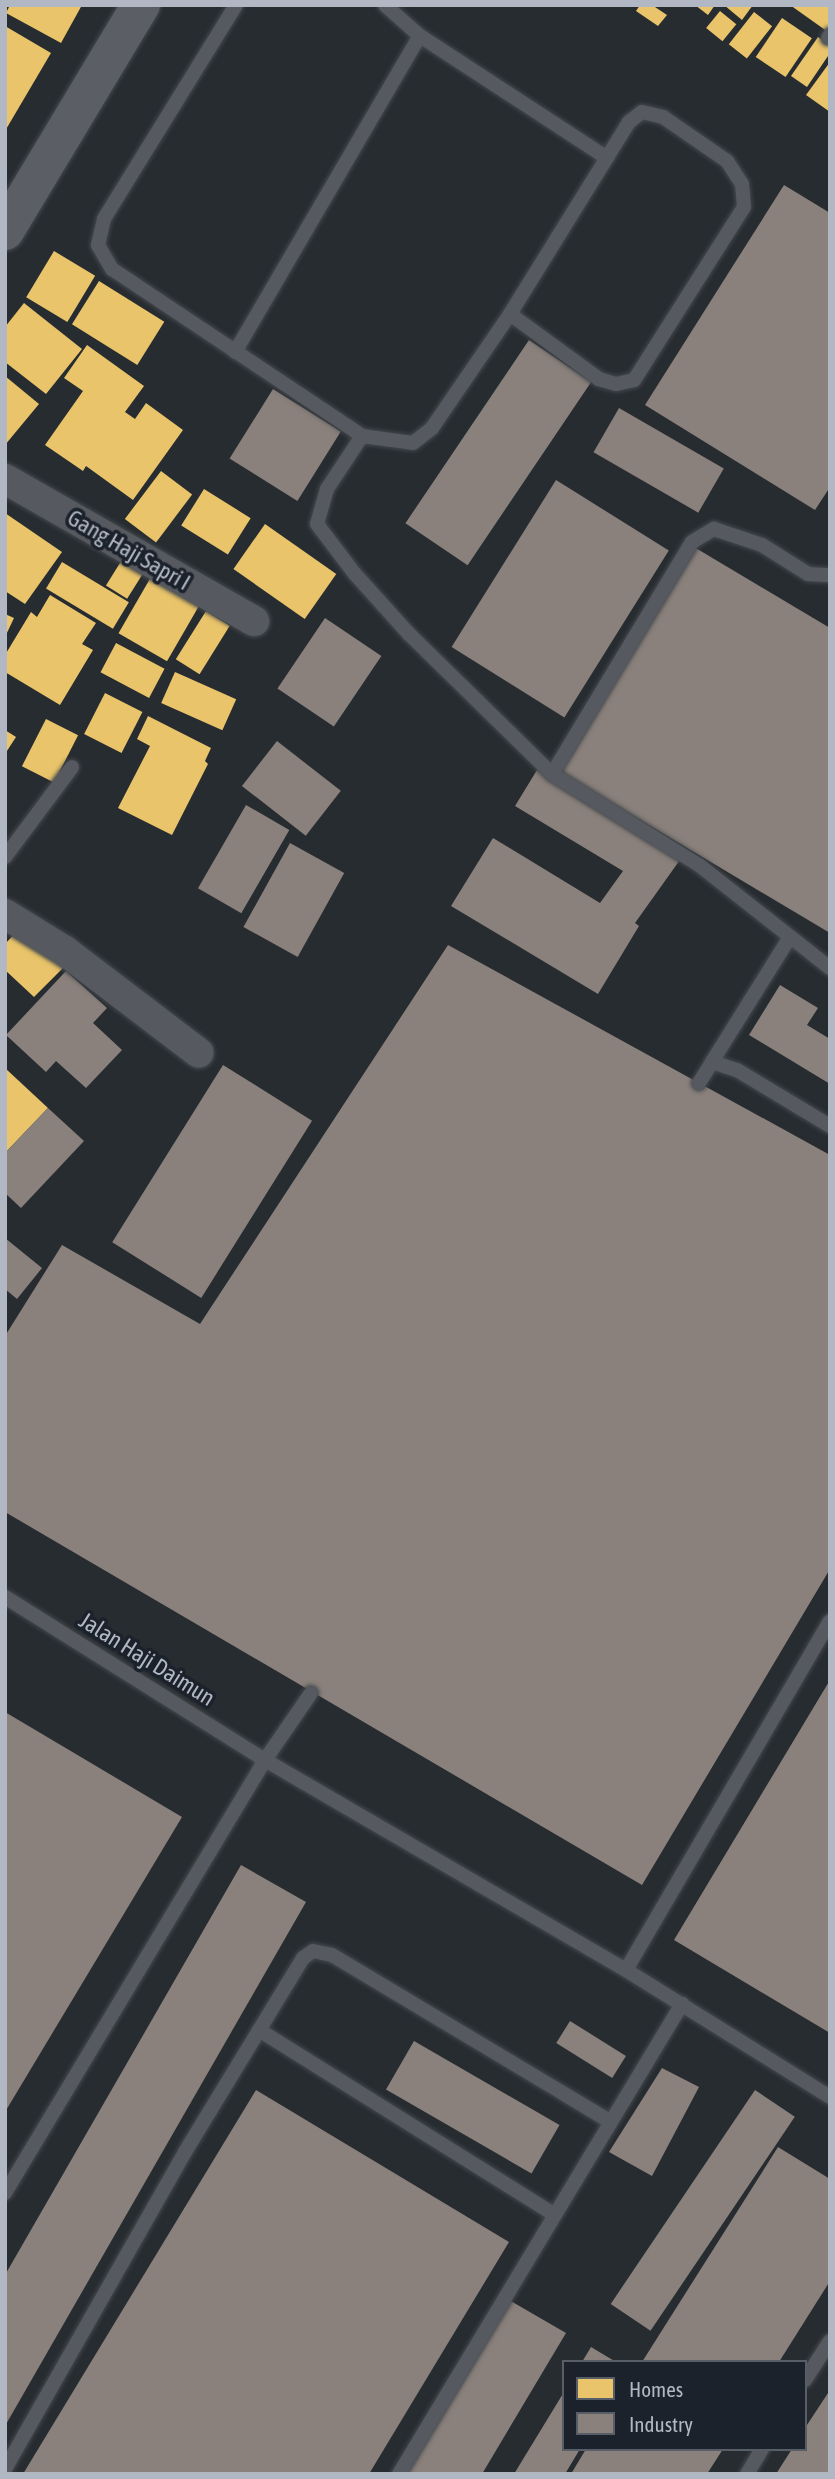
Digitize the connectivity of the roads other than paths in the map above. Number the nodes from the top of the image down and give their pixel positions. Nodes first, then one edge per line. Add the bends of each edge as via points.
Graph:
1 (141, 5) edge
2 (236, 5) edge
3 (385, 5) edge
4 (420, 36) junction
5 (607, 158) junction
6 (5, 231) edge
7 (510, 314) junction
8 (234, 352) junction
9 (362, 436) junction
10 (5, 479) edge
11 (830, 575) edge
12 (254, 621) dead end
13 (72, 767) dead end
14 (552, 774) junction
15 (5, 857) edge
16 (5, 914) edge
17 (790, 937) junction
18 (830, 968) edge
19 (199, 1053) dead end
20 (712, 1062) junction
21 (699, 1083) dead end
22 (830, 1126) edge
23 (5, 1597) edge
24 (830, 1621) edge
25 (310, 1693) dead end
26 (265, 1760) junction
27 (626, 1970) junction
28 (682, 2004) junction
29 (259, 2030) junction
30 (830, 2097) edge
31 (609, 2121) junction
32 (5, 2193) edge
33 (554, 2214) junction
34 (830, 2341) edge
35 (807, 2377) edge
36 (761, 2451) edge
37 (5, 2469) edge
38 (399, 2474) edge
39 (747, 2474) edge

1 - 6 street
2 - 8 lane via 104,219 98,245 112,269
3 - 4 lane
4 - 5 lane
4 - 8 lane
5 - 7 lane
5 - 7 lane via 629,122 642,112 663,117 727,161 741,184 744,207 634,380 616,384 599,379
7 - 9 lane via 423,438 413,443
8 - 9 lane
9 - 14 lane via 327,489 317,524 409,634
10 - 12 street, Gang Haji Sapri I
11 - 14 lane via 808,574 762,545 714,529 692,542
13 - 15 lane
14 - 17 lane via 699,865
16 - 19 street via 65,951
17 - 18 lane
17 - 20 lane
20 - 21 lane
20 - 22 lane via 737,1070
23 - 26 lane, Jalan Haji Daimun
24 - 27 lane
25 - 26 lane
26 - 27 lane, Jalan Haji Daimun
26 - 32 lane
27 - 28 lane, Jalan Haji Daimun
28 - 30 lane, Jalan Haji Daimun
28 - 31 lane
29 - 31 lane via 303,1958 313,1951 332,1955
29 - 33 lane
29 - 37 lane
31 - 33 lane
33 - 38 lane
34 - 35 lane
36 - 39 lane

